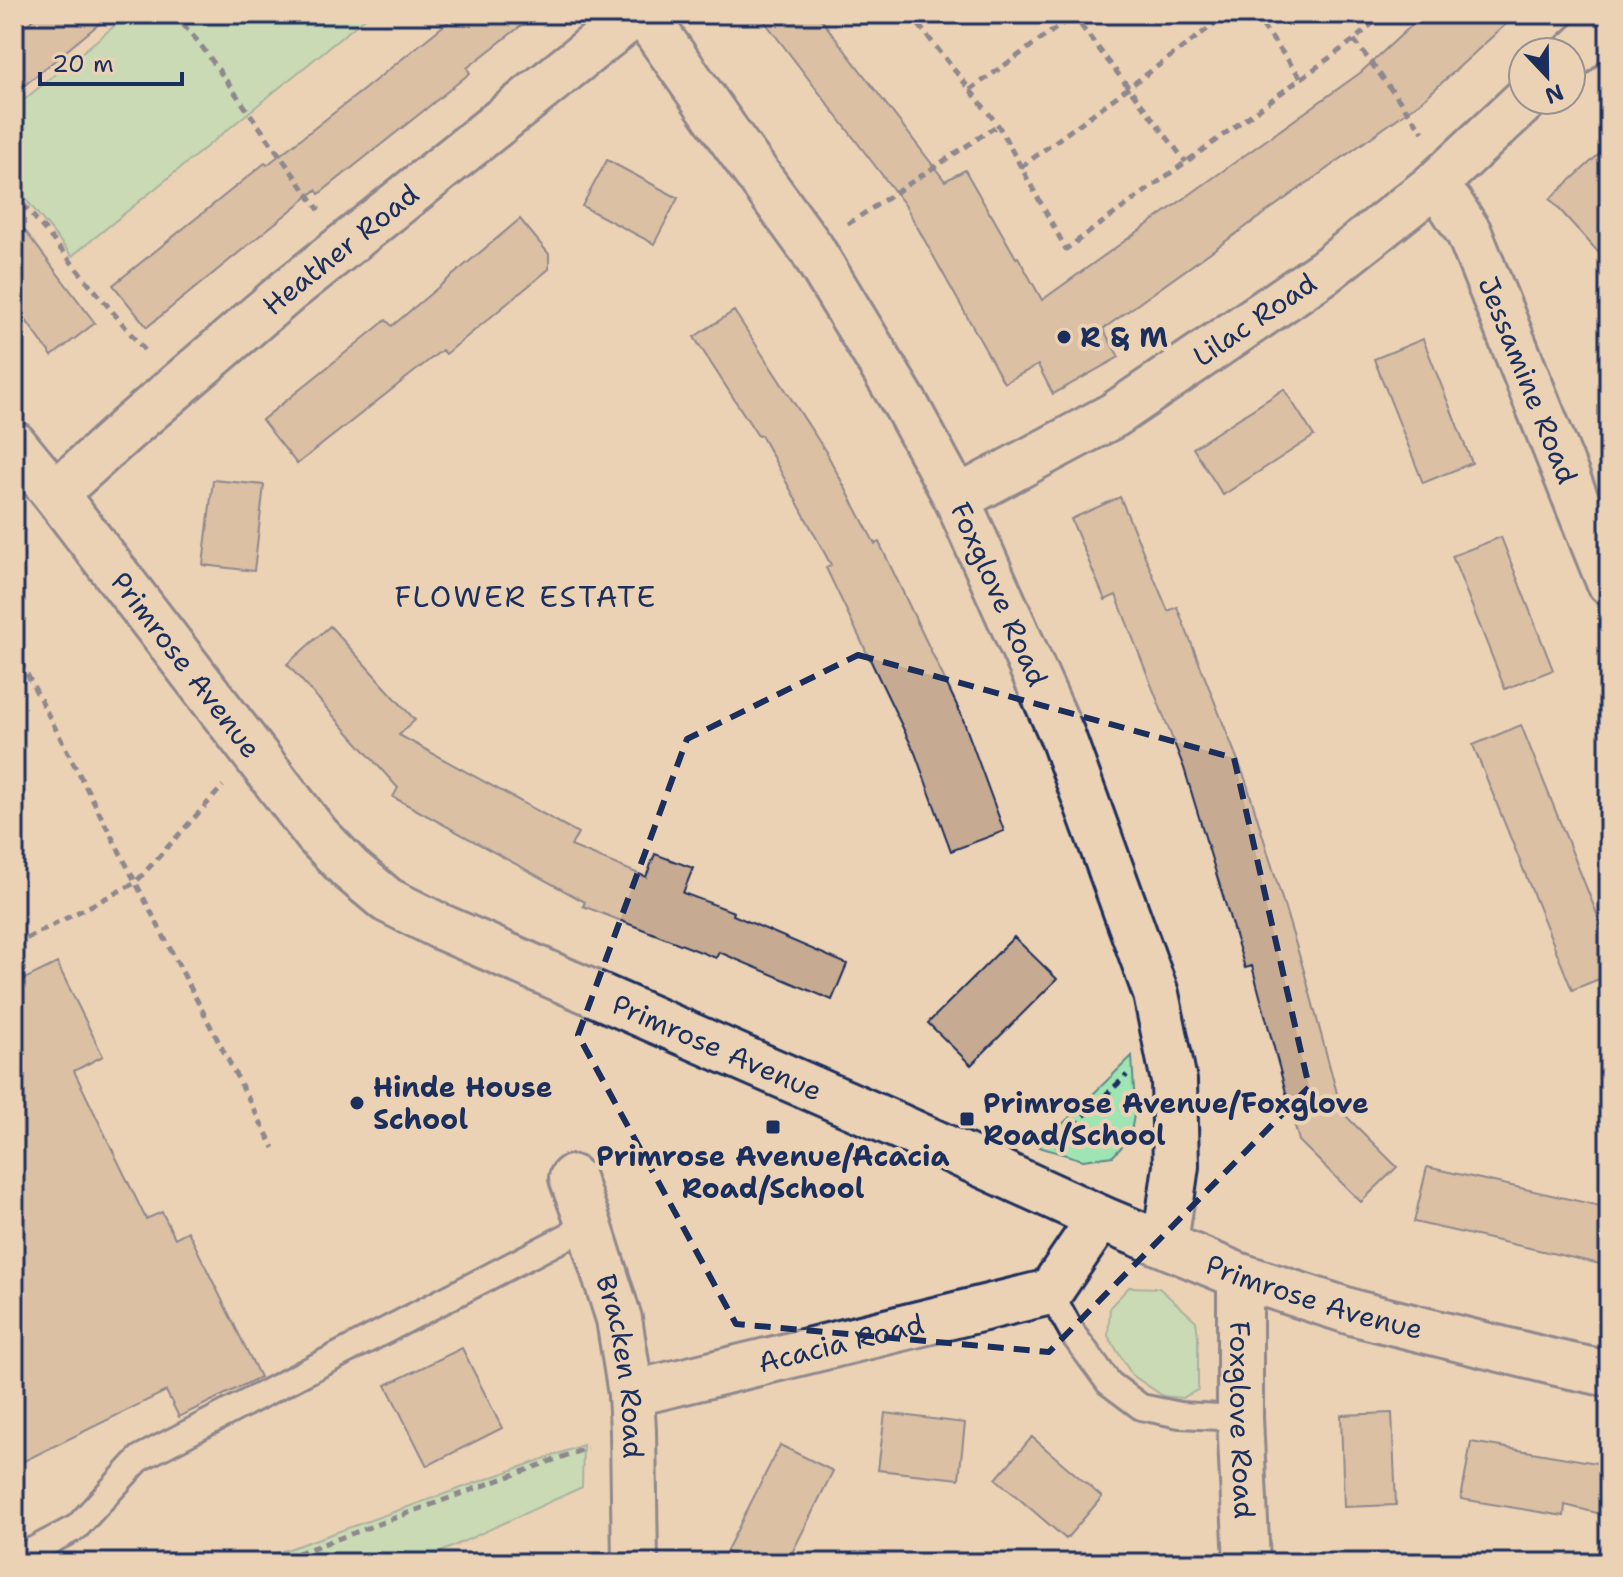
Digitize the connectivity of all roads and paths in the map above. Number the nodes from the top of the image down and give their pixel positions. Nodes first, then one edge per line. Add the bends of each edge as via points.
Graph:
1 (174, 14) edge
2 (635, 14) edge
3 (644, 14) edge
4 (910, 14) edge
5 (926, 14) edge
6 (1228, 14) edge
7 (1254, 14) edge
8 (1383, 14) edge
9 (1074, 15) edge
10 (916, 22) junction
11 (1609, 22) edge
12 (1354, 40) junction
13 (1587, 42) edge
14 (1301, 78) junction
15 (1128, 88) junction
16 (970, 90) junction
17 (1508, 116) edge
18 (998, 125) junction
19 (1186, 162) junction
20 (1021, 167) junction
21 (1443, 177) junction
22 (14, 193) edge
23 (345, 247) junction
24 (811, 248) junction
25 (176, 387) junction
26 (14, 444) edge
27 (55, 494) junction
28 (957, 499) junction
29 (1609, 582) edge
30 (14, 649) edge
31 (253, 753) junction
32 (135, 883) junction
33 (14, 945) edge
34 (1165, 1038) junction
35 (274, 1148) dead end
36 (572, 1178) dead end
37 (1026, 1184) junction
38 (1100, 1218) junction
39 (589, 1225) junction
40 (1165, 1243) junction
41 (1240, 1276) junction
42 (1050, 1292) junction
43 (1609, 1374) edge
44 (632, 1413) junction
45 (1240, 1418) junction
46 (14, 1560) edge
47 (271, 1563) edge
48 (635, 1563) edge
49 (1247, 1563) edge

1 - 23 path
2 - 23 street, Heather Road
3 - 24 street, Foxglove Road
4 - 10 path
5 - 10 path
6 - 15 path
7 - 14 path
8 - 12 path
9 - 15 path
9 - 16 path
10 - 16 path
11 - 13 street
12 - 14 path
12 - 21 path
14 - 19 path
15 - 19 path
15 - 20 path
16 - 18 path
17 - 21 street, Lilac Road
18 - 20 path
18 - 24 path
19 - 20 path via 1066,249
21 - 28 street, Lilac Road via 1324,272 1114,415
21 - 29 street, Jessamine Road
22 - 25 path
23 - 25 street, Heather Road
24 - 28 street, Foxglove Road
25 - 27 street, Heather Road
26 - 27 street, Primrose Avenue
27 - 31 street, Primrose Avenue
28 - 34 street, Foxglove Road via 1062,735 1156,994
30 - 32 path
31 - 32 path
31 - 37 street, Primrose Avenue via 317,835 387,900
32 - 33 path
32 - 35 path
34 - 37 path via 1085,1115
34 - 40 street, Foxglove Road via 1174,1081 1176,1166
36 - 39 street, Bracken Road
37 - 38 street, Primrose Avenue
38 - 40 street, Primrose Avenue
38 - 42 street
39 - 44 street, Bracken Road via 619,1319
39 - 46 lane via 140,1458 77,1527
40 - 41 street, Primrose Avenue
41 - 43 street, Primrose Avenue via 1355,1313
41 - 45 street, Foxglove Road
42 - 44 street, Acacia Road
42 - 45 lane via 1109,1383 1141,1407
44 - 47 path
44 - 48 street, Bracken Road
45 - 49 street, Foxglove Road

